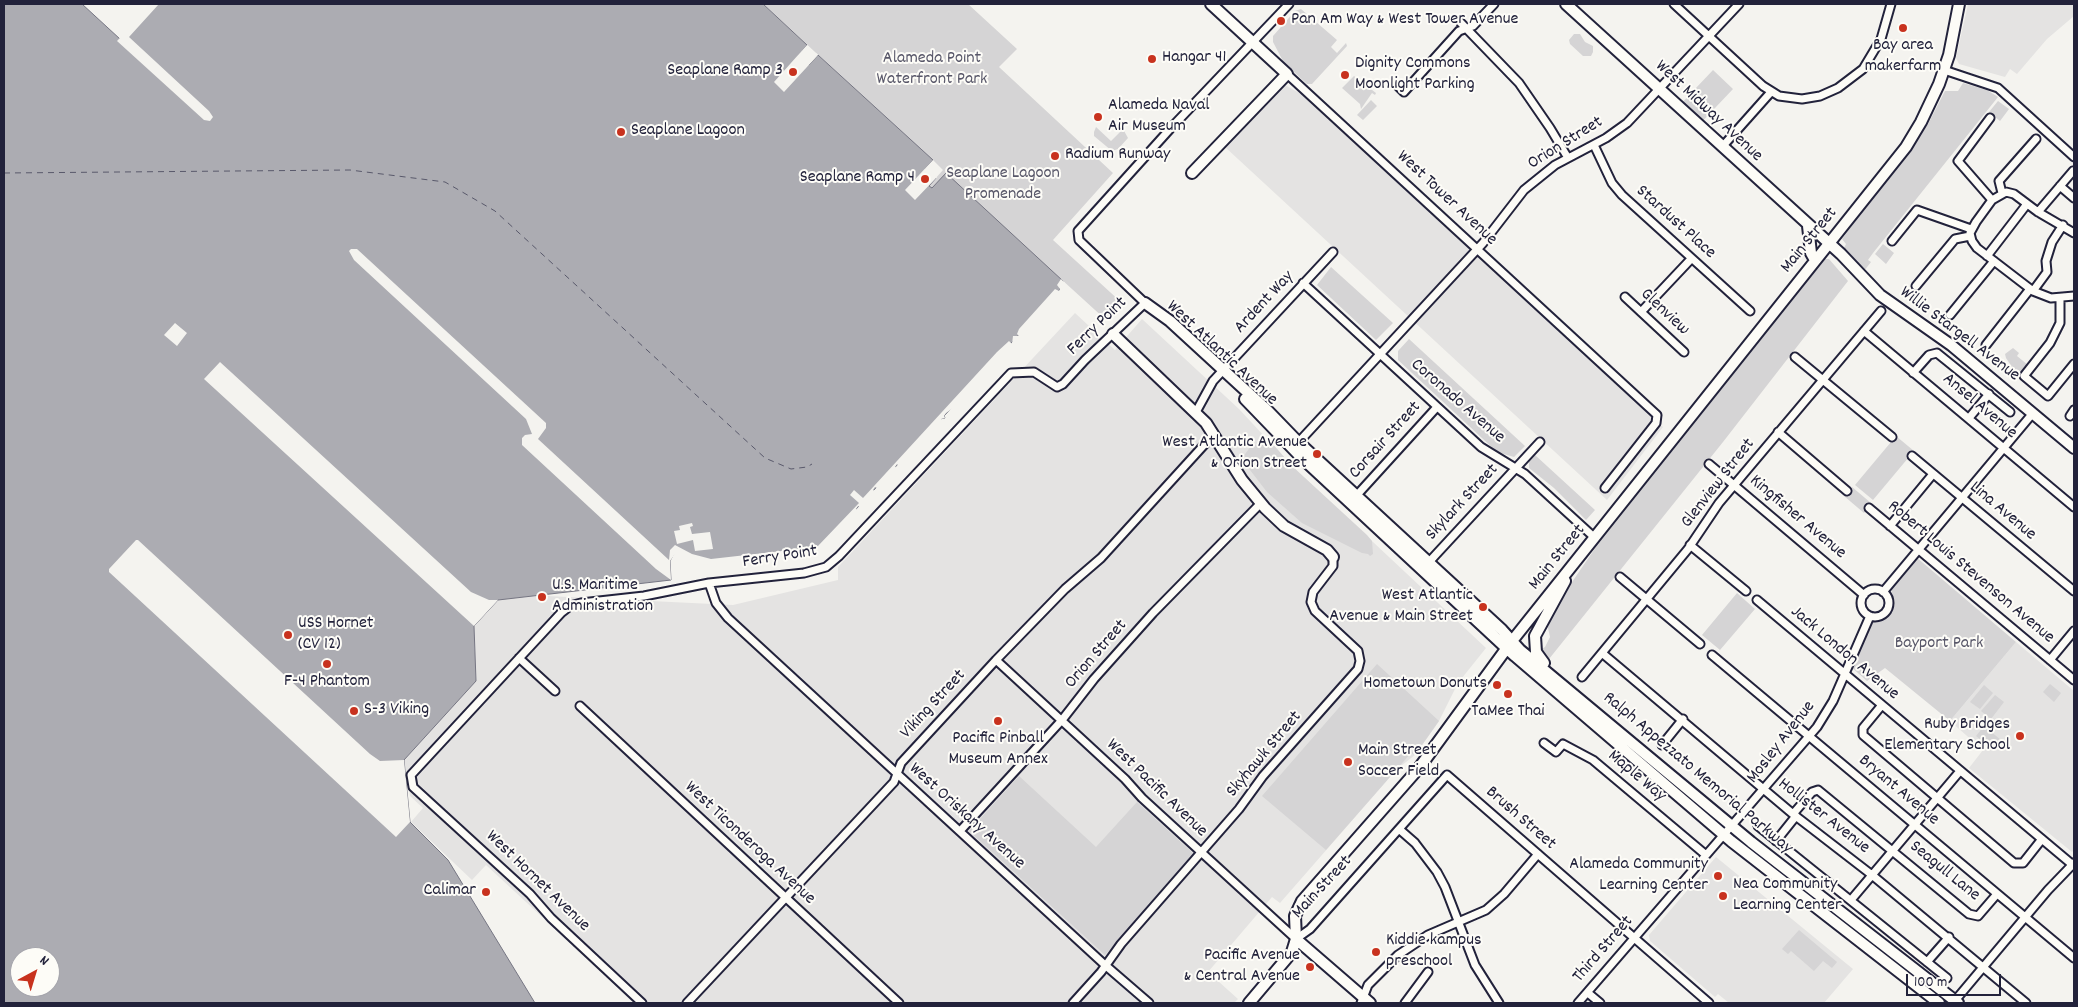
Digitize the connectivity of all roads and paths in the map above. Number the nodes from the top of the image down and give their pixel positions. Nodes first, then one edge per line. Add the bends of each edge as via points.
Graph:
1 (1211, 4) edge
2 (1289, 4) edge
3 (1494, 4) edge
4 (1566, 4) edge
5 (1674, 4) edge
6 (1739, 4) edge
7 (1891, 4) edge
8 (1959, 4) edge
9 (1464, 26) junction
10 (1709, 36) junction
11 (1253, 42) junction
12 (1944, 70) junction
13 (1287, 74) junction
14 (1396, 85) dead end
15 (1660, 90) junction
16 (1771, 92) junction
17 (1990, 118) dead end
18 (2036, 139) dead end
19 (1594, 145) junction
20 (1722, 147) junction
21 (2074, 157) edge
22 (1568, 158) junction
23 (2073, 171) dead end
24 (1192, 173) dead end
25 (2060, 186) junction
26 (2002, 193) junction
27 (2074, 198) edge
28 (1992, 200) junction
29 (2027, 204) junction
30 (2038, 212) junction
31 (2063, 225) junction
32 (1808, 226) junction
33 (1971, 233) junction
34 (2074, 233) edge
35 (1892, 240) dead end
36 (1829, 243) junction
37 (1478, 249) junction
38 (1333, 252) dead end
39 (1987, 256) junction
40 (1691, 259) junction
41 (1815, 260) junction
42 (1994, 261) junction
43 (1303, 283) junction
44 (1916, 286) dead end
45 (2032, 290) junction
46 (2074, 296) edge
47 (1625, 297) dead end
48 (2060, 299) junction
49 (1145, 303) junction
50 (1881, 310) dead end
51 (1750, 311) dead end
52 (1641, 312) junction
53 (1950, 314) dead end
54 (1864, 331) junction
55 (1113, 334) junction
56 (1986, 345) dead end
57 (1684, 352) dead end
58 (1380, 354) junction
59 (1795, 357) dead end
60 (2074, 364) edge
61 (1221, 372) junction
62 (1913, 373) junction
63 (1823, 380) junction
64 (1989, 394) junction
65 (1437, 407) junction
66 (1196, 412) junction
67 (2010, 412) dead end
68 (2033, 413) junction
69 (1969, 418) junction
70 (1778, 432) junction
71 (1214, 434) junction
72 (1892, 437) dead end
73 (1540, 442) dead end
74 (1295, 445) junction
75 (2004, 447) junction
76 (2074, 448) edge
77 (1912, 456) dead end
78 (1709, 464) dead end
79 (1515, 468) junction
80 (1933, 474) junction
81 (1735, 485) junction
82 (1604, 488) dead end
83 (1847, 491) dead end
84 (1357, 495) junction
85 (1962, 498) junction
86 (1260, 504) junction
87 (2074, 507) edge
88 (1869, 508) dead end
89 (1890, 526) junction
90 (1595, 538) junction
91 (1690, 545) junction
92 (1918, 549) junction
93 (1333, 557) joint
94 (1429, 562) junction
95 (1571, 568) junction
96 (1620, 577) dead end
97 (709, 583) junction
98 (1746, 591) dead end
99 (2074, 591) edge
100 (1883, 592) junction
101 (1864, 595) junction
102 (1647, 599) junction
103 (1757, 600) dead end
104 (1870, 616) junction
105 (2074, 632) edge
106 (1509, 644) junction
107 (1700, 644) dead end
108 (1602, 653) junction
109 (1712, 655) dead end
110 (519, 658) junction
111 (996, 660) junction
112 (2050, 660) junction
113 (1845, 674) junction
114 (1582, 677) dead end
115 (2074, 680) edge
116 (555, 691) dead end
117 (1882, 705) junction
118 (580, 706) dead end
119 (1062, 720) junction
120 (1682, 720) junction
121 (1608, 722) junction
122 (1810, 736) junction
123 (1544, 742) dead end
124 (1662, 745) dead end
125 (1960, 771) junction
126 (898, 774) junction
127 (1446, 775) joint
128 (411, 783) joint
129 (1764, 790) junction
130 (1937, 798) junction
131 (1795, 815) junction
132 (1914, 825) junction
133 (1733, 826) junction
134 (1758, 826) dead end
135 (1399, 829) junction
136 (960, 830) junction
137 (1724, 835) junction
138 (2042, 839) junction
139 (1776, 841) junction
140 (1893, 851) junction
141 (1201, 853) junction
142 (1538, 854) junction
143 (1706, 855) junction
144 (2074, 864) edge
145 (1872, 875) junction
146 (1997, 894) junction
147 (785, 899) junction
148 (1851, 900) junction
149 (2026, 918) junction
150 (1458, 923) junction
151 (1949, 937) junction
152 (1634, 938) junction
153 (1296, 940) junction
154 (2074, 958) edge
155 (1927, 962) junction
156 (1105, 965) junction
157 (1984, 968) junction
158 (1428, 972) dead end
159 (1947, 978) dead end
160 (1588, 993) junction
161 (1365, 1001) edge
162 (1955, 1002) edge
163 (642, 1003) edge
164 (687, 1003) edge
165 (899, 1003) edge
166 (1073, 1003) edge
167 (1149, 1003) edge
168 (1249, 1003) edge
169 (1406, 1003) edge
170 (1499, 1003) edge
171 (1578, 1003) edge
172 (1600, 1003) edge
173 (1709, 1003) edge
174 (1939, 1003) edge
175 (2026, 1003) edge

1 - 11 street, West Tower Avenue
2 - 11 street
3 - 9 street via 1474,26
4 - 15 street, West Midway Avenue
5 - 10 street
6 - 10 street, Orion Street
7 - 16 street via 1882,39 1863,69 1838,88 1802,99
8 - 12 street, Main Street
9 - 14 street via 1404,92
9 - 22 street via 1519,83
10 - 15 street, Orion Street
10 - 16 street
11 - 13 street, West Tower Avenue
11 - 49 street via 1078,230 1079,240
12 - 21 street via 1998,88
12 - 36 street, Main Street via 1928,110 1906,147
13 - 24 street
13 - 37 street, West Tower Avenue
15 - 19 street, Orion Street via 1627,123
15 - 20 street, West Midway Avenue
16 - 20 street
17 - 28 street via 1958,161
18 - 26 street via 1999,181
19 - 22 street, Orion Street
19 - 40 street, Stardust Place via 1616,189
20 - 32 street, West Midway Avenue
22 - 37 street, Orion Street via 1524,190
23 - 25 street
25 - 27 street
25 - 30 street
26 - 28 street
26 - 29 street via 2010,192
28 - 33 street
29 - 30 street
29 - 39 street
30 - 31 street
31 - 34 street
31 - 45 street via 2052,242 2046,261 2048,272
32 - 36 street, West Midway Avenue
32 - 41 street via 1811,254
33 - 35 street via 1917,210
33 - 39 street via 1974,244
33 - 44 street via 1955,239
36 - 41 street, Main Street
36 - 68 street, Willie Stargell Avenue via 1880,295 1951,344
37 - 58 street, Orion Street
37 - 82 street, West Tower Avenue via 1658,418
38 - 43 street, Ardent Way
39 - 42 street
40 - 51 street, Stardust Place
40 - 52 street
41 - 90 street, Main Street
42 - 45 street
42 - 53 street
43 - 58 street, Coronado Avenue
43 - 61 street, Ardent Way
45 - 48 street
45 - 56 street
46 - 48 street
47 - 52 street, Glenview
48 - 60 street via 2060,323 2050,343 2024,376 2048,396
49 - 55 street, Ferry Point
49 - 61 street, West Atlantic Avenue via 1158,319
50 - 54 street, Glenview Street
52 - 57 street, Glenview
54 - 62 street, Ansel Avenue
54 - 63 street, Glenview Street
55 - 66 street
55 - 97 street, Ferry Point via 1060,386 1034,372 1015,372 1006,376 828,566 780,577
58 - 65 street, Coronado Avenue
58 - 74 street, Orion Street
59 - 63 street
61 - 66 street, Ardent Way
61 - 74 street, West Atlantic Avenue
62 - 64 street via 1929,355 1937,352
62 - 69 street, Ansel Avenue
63 - 70 street, Glenview Street
63 - 72 street
64 - 67 street
64 - 69 street
65 - 79 street, Coronado Avenue via 1481,447
65 - 84 street, Corsair Street
66 - 71 street
68 - 75 street
68 - 76 street, Willie Stargell Avenue
69 - 75 street, Ansel Avenue
70 - 81 street, Glenview Street
70 - 83 street
71 - 86 street
71 - 111 street, Viking Street via 1101,558 1065,589
73 - 79 street, Skylark Street
74 - 84 street, West Atlantic Avenue
74 - 106 street, West Atlantic Avenue
75 - 85 street
75 - 87 street, Ansel Avenue
77 - 80 street, Lina Avenue
78 - 81 street, Kingfisher Avenue
79 - 90 street, Coronado Avenue
79 - 94 street, Skylark Street
80 - 85 street, Lina Avenue
80 - 89 street
81 - 91 street, Glenview Street
81 - 101 street, Kingfisher Avenue
84 - 94 street, West Atlantic Avenue
85 - 92 street
85 - 99 street, Lina Avenue
86 - 93 street via 1284,526 1327,550
86 - 119 street, Orion Street via 1137,631
88 - 89 street, Robert Louis Stevenson Avenue
89 - 92 street, Robert Louis Stevenson Avenue
90 - 95 street, Main Street
91 - 98 street
91 - 102 street, Glenview Street
92 - 100 street
92 - 112 street, Robert Louis Stevenson Avenue
93 - 141 street, Skyhawk Street via 1333,566 1313,592 1311,602 1315,611 1358,651 1358,669 1263,776
94 - 106 street, West Atlantic Avenue
95 - 106 street, Main Street
95 - 121 street via 1537,629 1536,652 1542,662 1606,716
96 - 102 street
97 - 110 street, Ferry Point via 570,606
97 - 126 street, West Oriskany Avenue via 721,611
100 - 101 street via 1874,590
100 - 104 street via 1889,600 1887,612 1880,617
101 - 104 street via 1862,607
102 - 107 street
102 - 108 street, Glenview Street
103 - 113 street, Jack London Avenue
104 - 113 street, Mosley Avenue
105 - 112 street
106 - 121 street, Ralph Appezzato Memorial Parkway
106 - 137 street, Ralph Appezzato Memorial Parkway
106 - 153 street, Main Street via 1419,768 1302,901 1296,916
108 - 114 street, Glenview Street
108 - 120 street, Hollister Avenue
109 - 122 street, Bryant Avenue
110 - 116 street
110 - 128 street, Ferry Point via 414,771
111 - 119 street, West Pacific Avenue
111 - 126 street, Viking Street via 900,763
112 - 115 street, Robert Louis Stevenson Avenue
113 - 117 street, Jack London Avenue
113 - 122 street, Mosley Avenue via 1833,701
117 - 125 street, Jack London Avenue
117 - 130 street via 1862,733
118 - 147 street, West Ticonderoga Avenue
119 - 136 street, Orion Street
119 - 141 street, West Pacific Avenue
120 - 124 street
120 - 129 street, Hollister Avenue
121 - 133 street, Ralph Appezzato Memorial Parkway
122 - 129 street, Mosley Avenue
122 - 132 street, Bryant Avenue
123 - 143 street, Maple Way via 1556,752 1563,744 1593,760
125 - 130 street
125 - 138 street, Jack London Avenue
126 - 136 street, West Oriskany Avenue
126 - 147 street, Viking Street
127 - 135 street, Main Street
127 - 142 street, Brush Street
128 - 163 street, West Hornet Avenue
129 - 131 street, Hollister Avenue
129 - 133 street, Mosley Avenue
130 - 132 street
130 - 138 street via 2016,864 2023,863
131 - 139 street
131 - 140 street via 1812,792 1818,790
131 - 145 street, Hollister Avenue
132 - 140 street
132 - 146 street, Bryant Avenue
133 - 137 street, Third Street
133 - 162 street, Ralph Appezzato Memorial Parkway
134 - 139 street
135 - 150 street via 1415,843 1437,872 1446,887
135 - 153 street, Main Street via 1310,929
136 - 156 street, West Oriskany Avenue
137 - 143 street, Third Street
137 - 174 street, Ralph Appezzato Memorial Parkway
138 - 144 street, Jack London Avenue
139 - 148 street
140 - 145 street
140 - 146 street, Seagull Lane via 1969,914 1978,916
141 - 153 street, West Pacific Avenue
141 - 156 street, Skyhawk Street
142 - 150 street via 1486,910
142 - 152 street, Brush Street
143 - 152 street, Third Street
144 - 149 street
145 - 148 street
145 - 151 street, Hollister Avenue
146 - 149 street, Bryant Avenue
147 - 164 street, Viking Street
147 - 165 street, West Ticonderoga Avenue
148 - 155 street
149 - 154 street, Bryant Avenue
149 - 157 street
150 - 161 street via 1428,935 1398,955 1368,985
150 - 170 street via 1475,965
151 - 155 street
151 - 157 street, Hollister Avenue
152 - 160 street, Third Street
152 - 173 street, Brush Street
153 - 161 street
153 - 168 street via 1292,952
155 - 159 street
156 - 166 street, Skyhawk Street
156 - 167 street, West Oriskany Avenue
157 - 162 street
157 - 175 street, Hollister Avenue
158 - 169 street
160 - 171 street, Third Street
160 - 172 street

